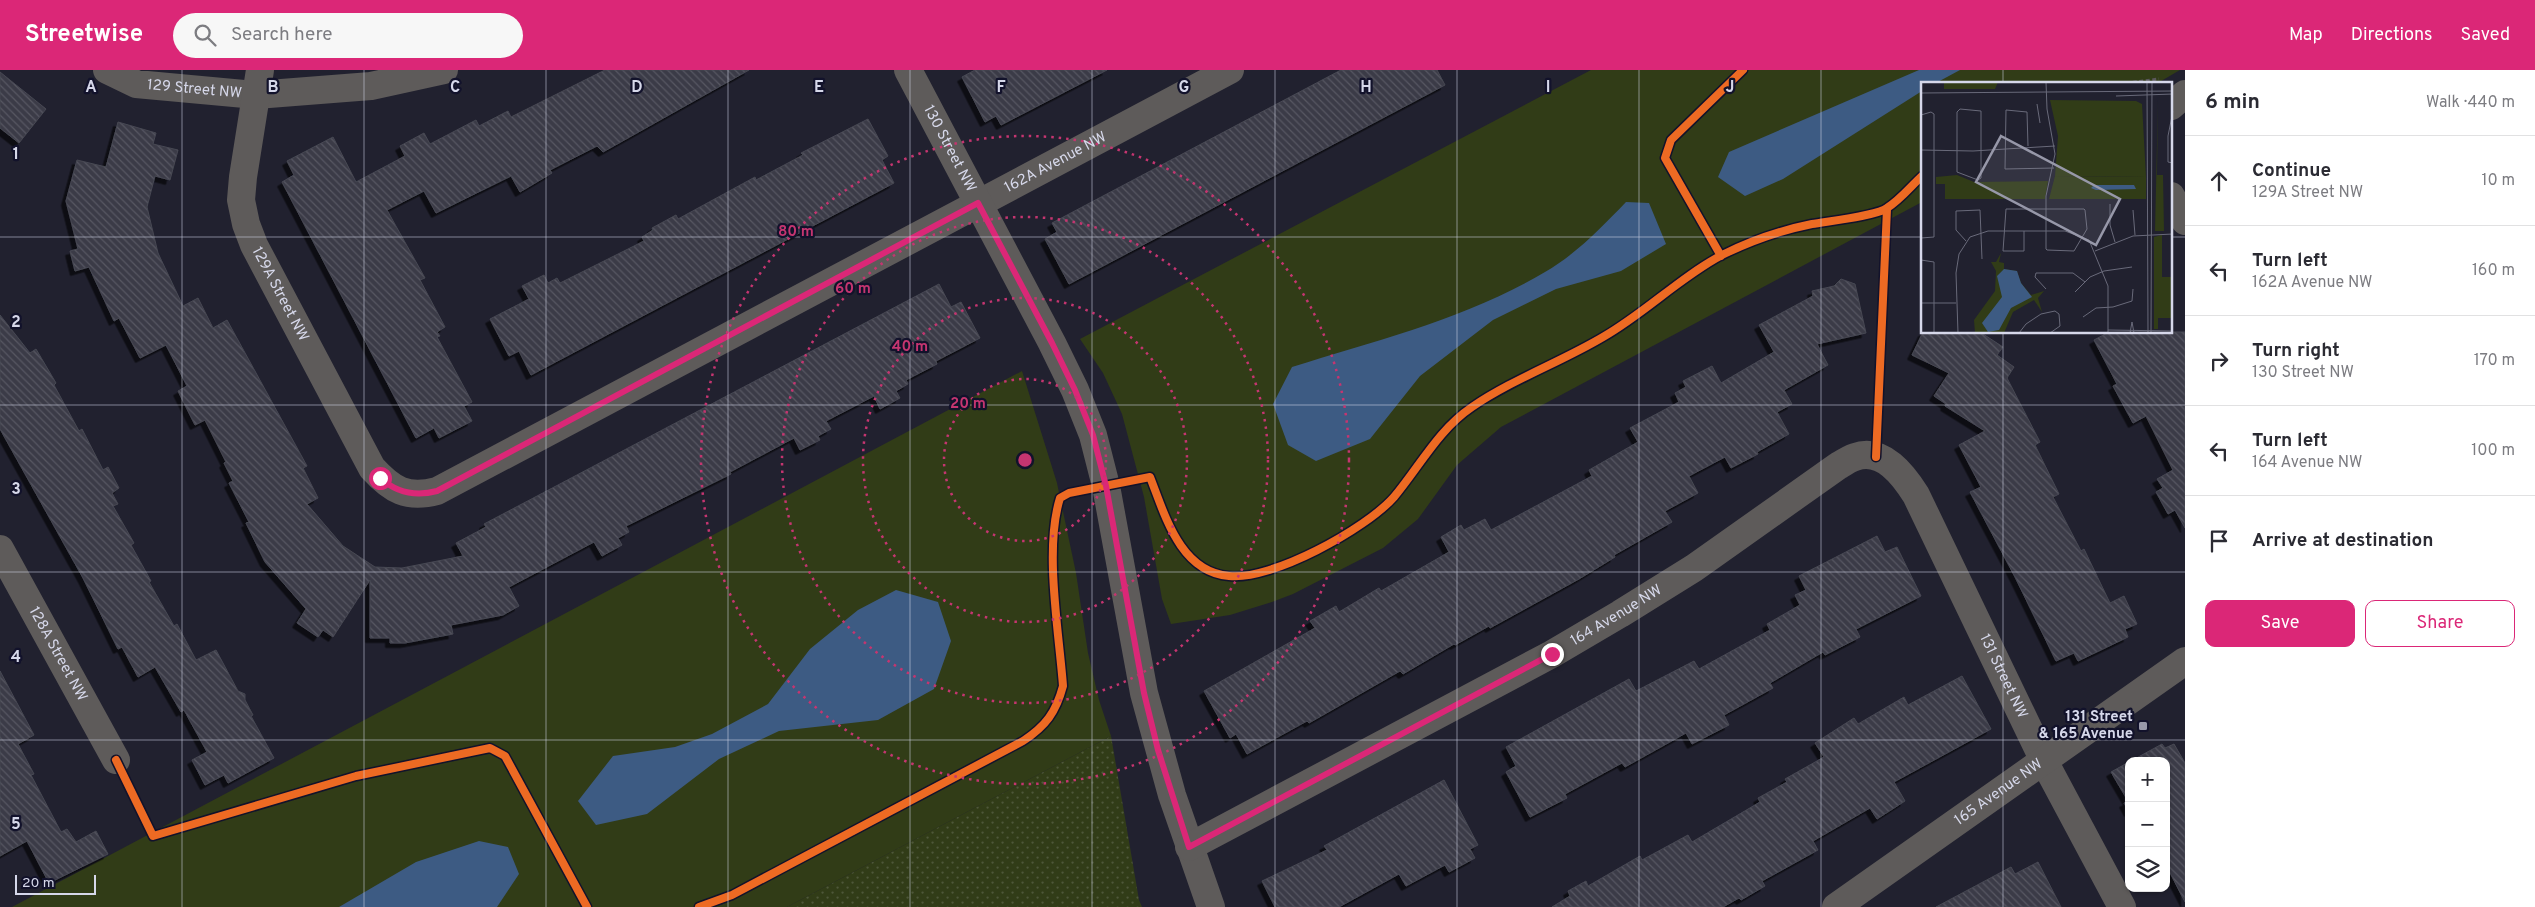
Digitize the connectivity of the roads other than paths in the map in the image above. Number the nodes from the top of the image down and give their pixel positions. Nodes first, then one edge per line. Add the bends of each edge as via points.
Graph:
1 (107, 70) edge
2 (444, 70) edge
3 (908, 70) edge
4 (1230, 70) edge
5 (258, 82) edge
6 (2176, 86) edge
7 (2172, 102) edge
8 (2172, 198) edge
9 (978, 203) junction
10 (2185, 221) edge
11 (1876, 457) joint
12 (401, 492) joint
13 (0, 549) edge
14 (2185, 661) edge
15 (116, 760) dead end
16 (2044, 761) junction
17 (1189, 847) junction
18 (1211, 907) edge
19 (1836, 907) edge
20 (2122, 907) edge

1 - 5 street, 129 Street NW via 136,84
2 - 5 street, 129 Street NW via 371,86 311,92
3 - 9 street, 130 Street NW
4 - 9 street, 162A Avenue NW
5 - 12 street, 129A Street NW via 243,185 246,224 254,245 372,468 387,484
6 - 7 street
8 - 10 street
9 - 12 street, 162A Avenue NW via 437,491 423,495
9 - 17 street, 130 Street NW via 1052,343 1093,435 1106,486 1144,693 1158,750
11 - 16 street, 131 Street NW via 1891,464 1916,495
11 - 17 street, 164 Avenue NW via 1856,456 1838,466 1694,568 1552,654
13 - 15 street, 128A Street NW
14 - 16 street, 165 Avenue NW
16 - 19 street, 165 Avenue NW
16 - 20 street, 131 Street NW
17 - 18 street, 130 Street NW

